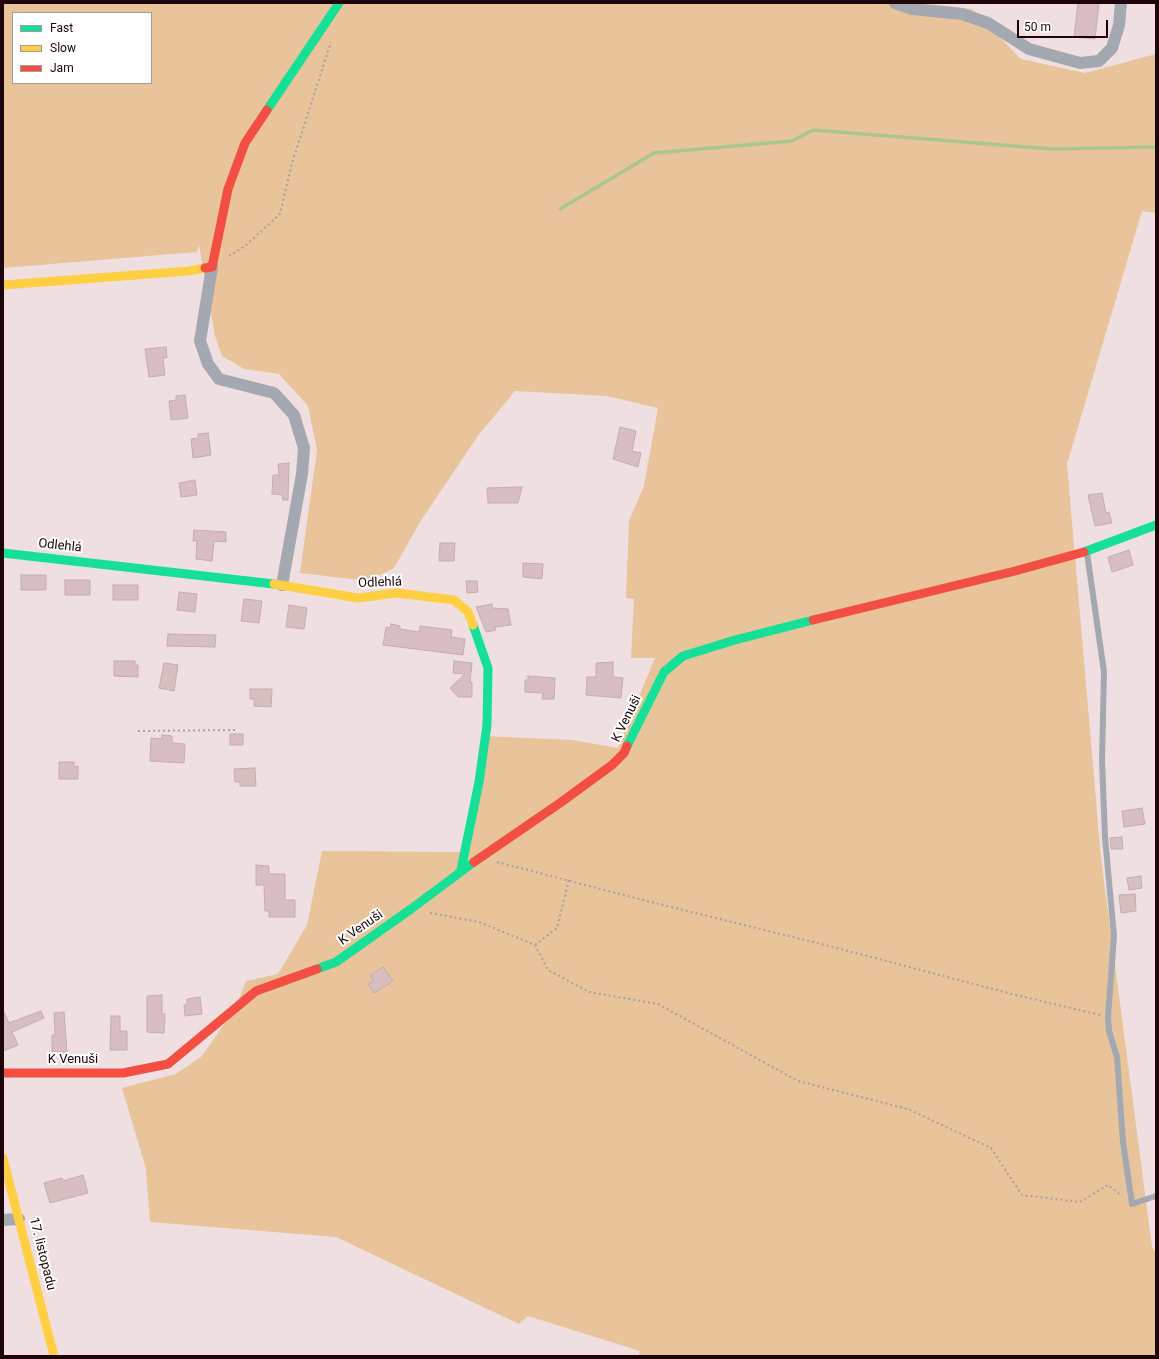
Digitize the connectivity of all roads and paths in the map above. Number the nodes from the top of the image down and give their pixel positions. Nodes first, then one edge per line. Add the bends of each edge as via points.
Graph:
1 (339, 3) edge
2 (895, 3) edge
3 (1121, 3) edge
4 (332, 40) dead end
5 (212, 266) junction
6 (3, 285) edge
7 (1156, 525) edge
8 (1086, 551) junction
9 (3, 553) edge
10 (282, 585) junction
11 (236, 730) dead end
12 (138, 731) dead end
13 (479, 858) junction
14 (461, 870) junction
15 (569, 880) junction
16 (411, 909) junction
17 (535, 945) junction
18 (1108, 1017) junction
19 (3, 1073) edge
20 (3, 1158) edge
21 (1156, 1196) edge
22 (1132, 1204) junction
23 (19, 1219) junction
24 (3, 1220) edge
25 (54, 1356) edge

1 - 5 street via 245,143 228,189
2 - 3 street via 912,10 962,14 988,23 1030,49 1080,63 1098,61 1112,48 1119,25
4 - 5 path via 292,163 280,214 245,246
5 - 6 street via 189,271
5 - 10 street via 200,341 208,364 219,379 274,393 294,415 304,448 302,474
7 - 8 street
8 - 13 street, K Venuši via 735,640 683,656 664,672 624,754 560,803
8 - 18 lane via 1104,672 1102,760 1105,837 1114,936
9 - 10 street, Odlehlá
10 - 14 street, Odlehlá via 358,598 397,593 454,600 468,612 488,668 487,725 479,782
11 - 12 path
13 - 14 street, K Venuši
13 - 15 path
14 - 16 street, K Venuši
15 - 17 path via 557,928
15 - 18 path
16 - 17 path via 479,922
16 - 19 street, K Venuši via 336,962 256,991 168,1064 124,1073
17 - 22 path via 548,970 589,992 658,1004 798,1081 908,1109 991,1148 1022,1195 1080,1202 1108,1185
18 - 22 lane via 1109,1031 1117,1057 1123,1142
20 - 23 street, 17. listopadu
21 - 22 lane
23 - 24 street
23 - 25 street, 17. listopadu

